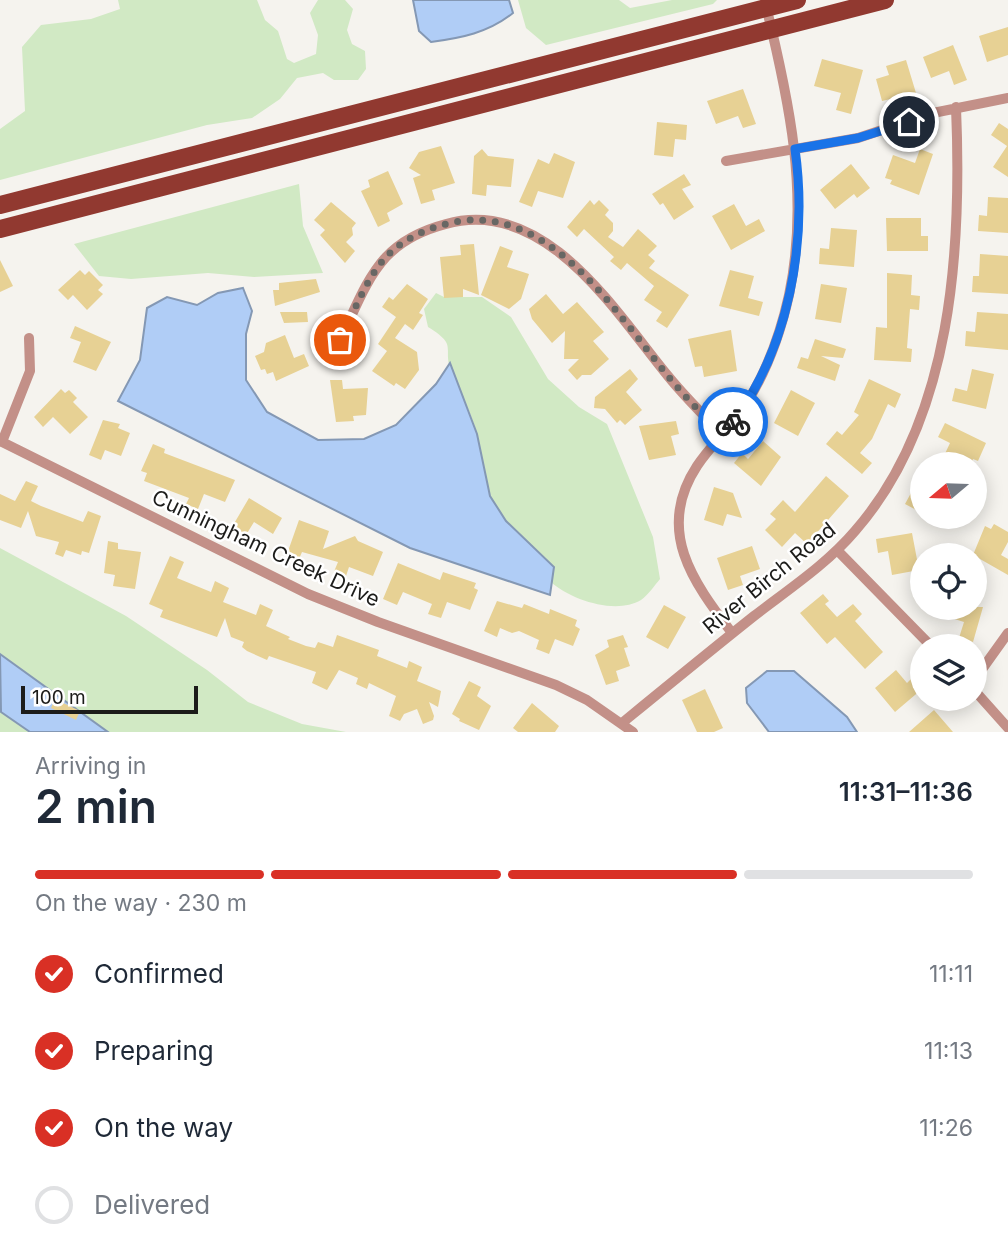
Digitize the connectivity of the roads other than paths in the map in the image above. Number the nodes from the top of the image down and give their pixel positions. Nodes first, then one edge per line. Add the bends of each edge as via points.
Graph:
1 (797, 0) edge
2 (885, 0) edge
3 (766, 4) edge
4 (772, 29) junction
5 (1008, 98) edge
6 (956, 107) junction
7 (321, 123) junction
8 (325, 145) junction
9 (795, 149) junction
10 (726, 162) dead end
11 (0, 205) edge
12 (0, 229) edge
13 (29, 338) dead end
14 (340, 340) dead end
15 (723, 435) junction
16 (1, 442) edge
17 (837, 550) junction
18 (732, 634) junction
19 (919, 634) edge
20 (1008, 634) edge
21 (987, 663) edge
22 (987, 704) edge
23 (622, 723) junction
24 (1008, 728) edge
25 (633, 732) edge

1 - 3 main road
2 - 4 main road
3 - 4 street
3 - 7 main road
4 - 8 main road
4 - 9 street
5 - 6 street
6 - 9 street via 858,138
6 - 17 street, River Birch Road via 952,262 930,386 888,486
7 - 8 main road
7 - 11 main road
8 - 12 main road
9 - 10 street
9 - 15 street via 798,232 782,321 749,400
13 - 16 street via 30,371
14 - 15 street via 373,274 401,244 452,222 485,220 506,225 543,242 589,279
15 - 18 street via 689,480 679,534 688,570
16 - 23 street, Cunningham Creek Drive via 308,594 556,685
17 - 18 street, River Birch Road
17 - 19 street
18 - 23 street, River Birch Road
20 - 21 street
22 - 24 street
23 - 25 street, Cunningham Creek Drive

